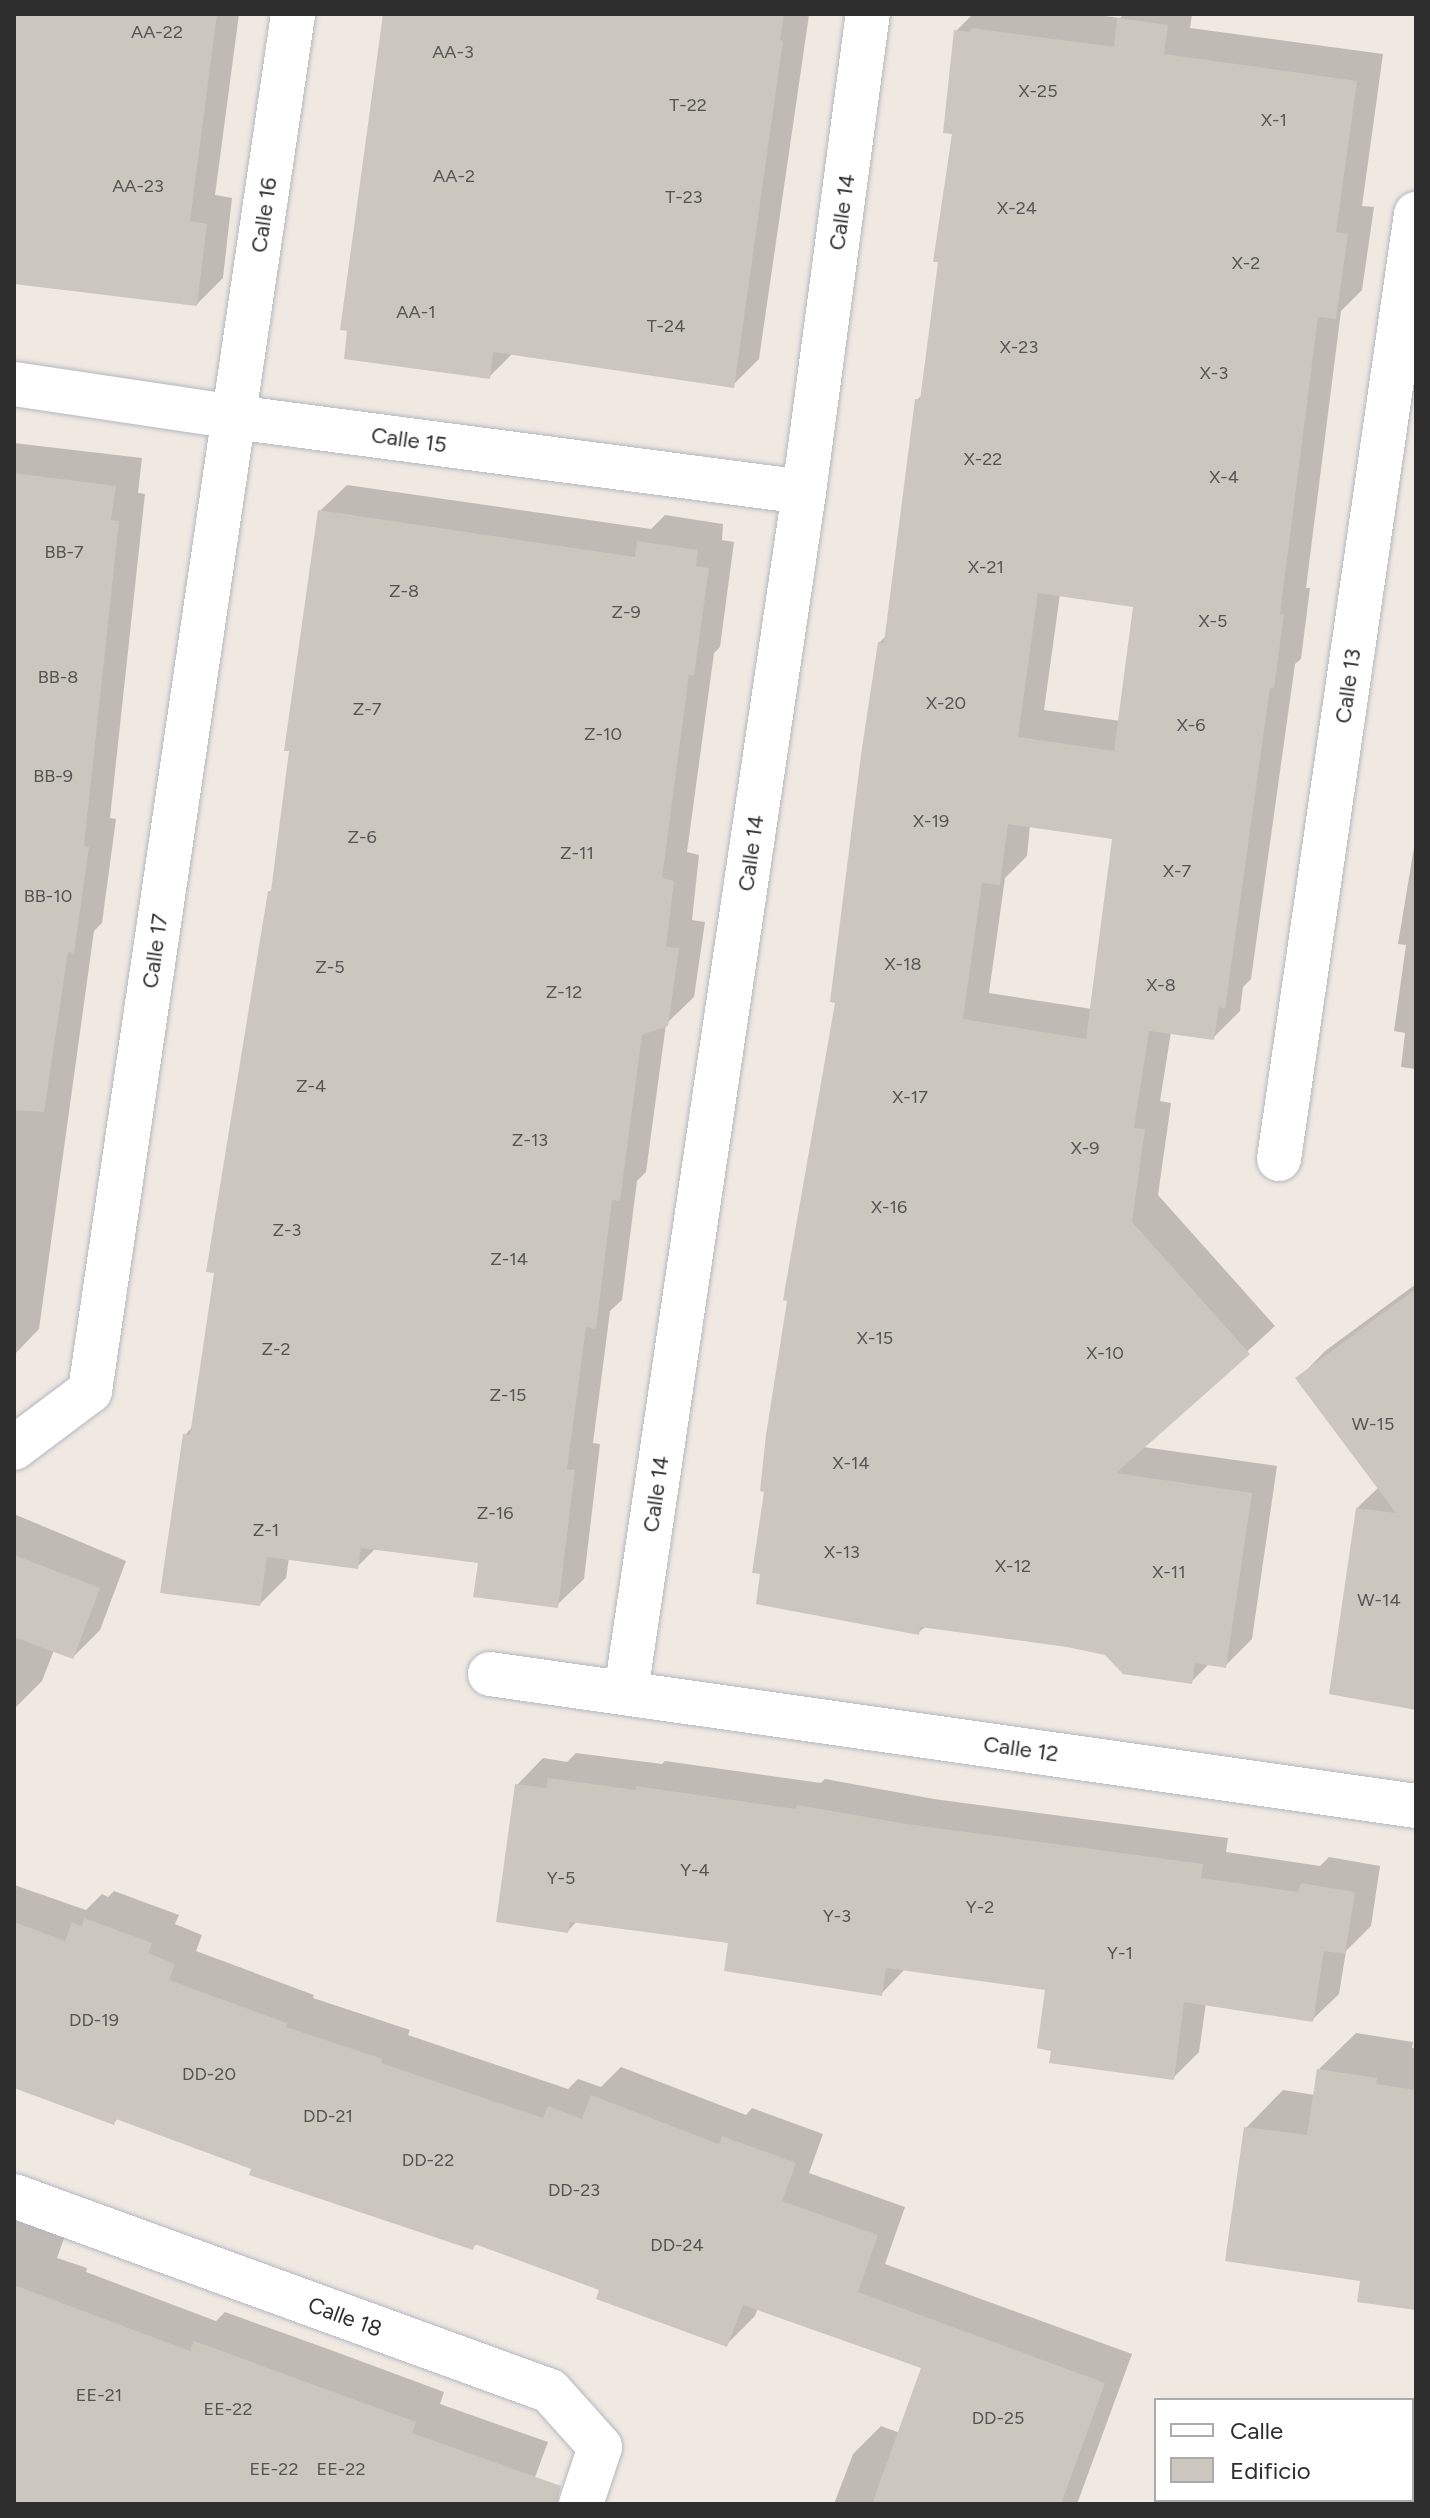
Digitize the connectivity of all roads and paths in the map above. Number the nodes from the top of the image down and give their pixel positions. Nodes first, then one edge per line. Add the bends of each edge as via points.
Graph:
1 (293, 14) edge
2 (868, 14) edge
3 (1416, 214) edge
4 (14, 384) edge
5 (234, 417) junction
6 (804, 492) junction
7 (1279, 1159) dead end
8 (14, 1448) edge
9 (490, 1674) dead end
10 (626, 1692) junction
11 (1416, 1806) edge
12 (14, 2196) edge
13 (581, 2504) edge

1 - 5 street, Calle 16
2 - 6 street, Calle 14
3 - 7 street, Calle 13
4 - 5 street, Calle 15
5 - 6 street, Calle 15
5 - 8 street, Calle 17 via 90,1391
6 - 10 street, Calle 14
9 - 10 street, Calle 12
10 - 11 street, Calle 12
12 - 13 street, Calle 18 via 550,2391 600,2447

